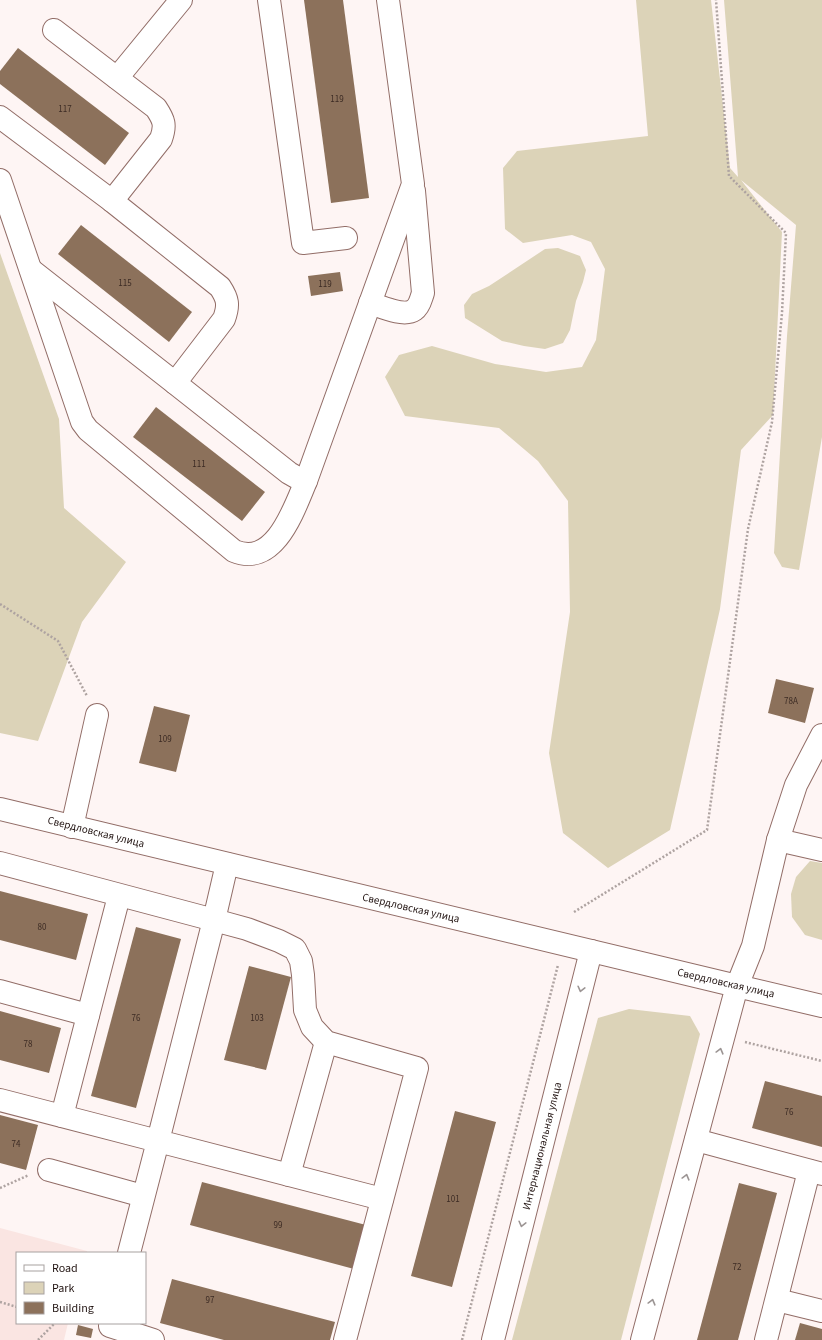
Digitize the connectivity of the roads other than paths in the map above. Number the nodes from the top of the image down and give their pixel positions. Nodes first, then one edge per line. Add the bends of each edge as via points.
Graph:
1 (181, 0) edge
2 (269, 0) edge
3 (388, 0) edge
4 (54, 30) dead end
5 (117, 78) junction
6 (0, 117) edge
7 (0, 180) edge
8 (414, 184) junction
9 (112, 201) junction
10 (346, 238) dead end
11 (39, 282) junction
12 (370, 303) junction
13 (175, 383) junction
14 (306, 481) junction
15 (97, 715) road end
16 (822, 734) edge
17 (0, 809) edge
18 (72, 827) junction
19 (778, 840) junction
20 (822, 850) edge
21 (0, 864) edge
22 (227, 864) junction
23 (119, 896) junction
24 (214, 920) junction
25 (591, 951) junction
26 (737, 986) junction
27 (0, 991) edge
28 (822, 1006) edge
29 (88, 1015) junction
30 (326, 1042) junction
31 (0, 1100) edge
32 (62, 1116) junction
33 (696, 1140) junction
34 (158, 1141) junction
35 (40, 1172) road end
36 (815, 1172) edge
37 (289, 1175) junction
38 (143, 1196) junction
39 (382, 1199) junction
40 (129, 1252) edge
41 (776, 1300) junction
42 (822, 1311) edge
43 (109, 1330) edge
44 (153, 1340) edge
45 (345, 1340) edge
46 (493, 1340) edge
47 (642, 1340) edge
48 (766, 1340) edge

1 - 5 main road
2 - 10 main road via 303,243
3 - 8 main road
4 - 5 main road
5 - 9 main road via 156,108 163,118 164,131 161,139
6 - 9 main road
7 - 11 main road
8 - 12 main road
8 - 12 main road via 423,293 420,302 414,310 406,312
9 - 13 main road via 220,287 226,296 227,309 224,319
11 - 13 main road
11 - 14 main road via 82,422 88,430 234,551 252,554 274,543 293,511
12 - 14 main road
13 - 14 main road via 289,473
15 - 18 main road
16 - 19 main road via 796,785
17 - 18 main road, Свердловская улица
18 - 22 main road, Свердловская улица
19 - 20 main road
19 - 26 main road via 753,946
21 - 23 main road
22 - 24 main road
22 - 25 main road, Свердловская улица
23 - 24 main road
23 - 29 main road
24 - 30 main road via 279,940 295,949 301,961 304,1010 312,1027
24 - 34 main road
25 - 26 main road, Свердловская улица
25 -> 46 main road, Интернациональная улица
26 - 28 main road, Свердловская улица
33 -> 26 main road
27 - 29 main road
29 - 32 main road
30 - 37 main road
30 - 39 main road via 417,1068
31 - 32 main road
32 - 34 main road
33 - 36 main road
47 -> 33 main road
34 - 37 main road
34 - 38 main road
35 - 38 main road
36 - 41 main road
37 - 39 main road
38 - 40 main road
39 - 45 main road
41 - 42 main road
41 - 48 main road
43 - 44 main road

